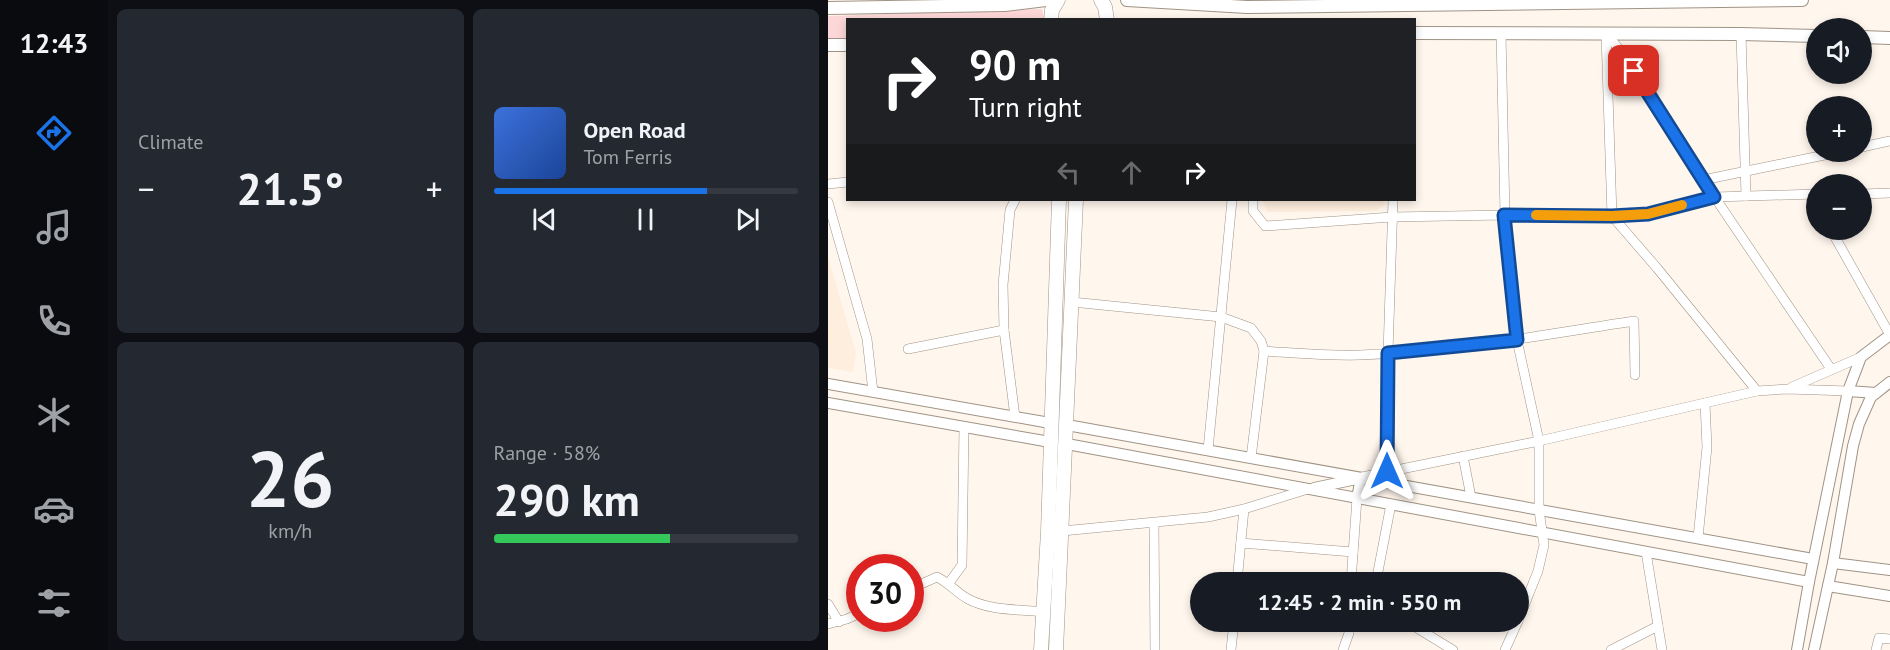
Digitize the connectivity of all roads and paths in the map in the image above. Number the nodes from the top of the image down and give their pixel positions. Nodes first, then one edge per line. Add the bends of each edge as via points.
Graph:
1 (1046, 0) edge
2 (1058, 0) edge
3 (1101, 0) edge
4 (1127, 0) edge
5 (1802, 0) edge
6 (1691, 1) edge
7 (1472, 2) edge
8 (1583, 2) edge
9 (902, 3) edge
10 (959, 3) edge
11 (1247, 3) edge
12 (1369, 3) edge
13 (828, 8) edge
14 (1051, 18) edge
15 (1107, 18) edge
16 (1416, 33) edge
17 (1501, 33) junction
18 (1606, 34) junction
19 (1741, 34) junction
20 (1806, 36) edge
21 (1872, 37) edge
22 (1890, 38) edge
23 (828, 45) edge
24 (846, 45) edge
25 (1890, 141) edge
26 (1872, 145) edge
27 (1806, 159) edge
28 (1745, 171) junction
29 (1703, 180) junction
30 (846, 182) edge
31 (828, 184) edge
32 (1890, 193) edge
33 (1872, 194) edge
34 (1746, 196) junction
35 (1714, 197) junction
36 (1806, 197) edge
37 (1014, 201) edge
38 (1059, 201) edge
39 (1076, 201) edge
40 (1232, 201) edge
41 (1254, 201) edge
42 (1393, 201) edge
43 (828, 202) edge
44 (1504, 215) junction
45 (1612, 216) junction
46 (1392, 217) junction
47 (1837, 240) edge
48 (1072, 302) junction
49 (1221, 317) junction
50 (1004, 330) junction
51 (1890, 335) edge
52 (1517, 340) junction
53 (908, 349) dead end
54 (1264, 351) junction
55 (1388, 353) junction
56 (1861, 357) junction
57 (1831, 369) junction
58 (1635, 375) dead end
59 (1890, 382) edge
60 (828, 384) edge
61 (1787, 389) junction
62 (1848, 391) junction
63 (873, 392) junction
64 (1757, 392) junction
65 (1876, 393) junction
66 (828, 403) edge
67 (1705, 403) junction
68 (1015, 417) junction
69 (1050, 423) junction
70 (1067, 425) junction
71 (964, 427) junction
72 (1539, 441) junction
73 (1050, 442) junction
74 (1067, 444) junction
75 (1208, 450) junction
76 (1463, 456) junction
77 (1251, 458) junction
78 (1387, 471) junction
79 (1361, 478) junction
80 (1308, 489) junction
81 (1357, 498) junction
82 (1471, 498) junction
83 (1390, 504) junction
84 (1245, 508) junction
85 (1539, 510) junction
86 (1154, 523) junction
87 (1062, 531) junction
88 (1542, 532) junction
89 (1698, 538) junction
90 (1241, 543) junction
91 (1353, 552) junction
92 (1646, 552) junction
93 (1814, 559) junction
94 (1833, 563) junction
95 (1890, 570) edge
96 (1239, 572) edge
97 (1352, 572) edge
98 (1378, 572) edge
99 (924, 582) edge
100 (1809, 582) junction
101 (949, 583) junction
102 (1828, 586) junction
103 (1529, 592) edge
104 (1890, 596) edge
105 (828, 604) edge
106 (1042, 612) junction
107 (846, 619) edge
108 (839, 622) junction
109 (828, 624) edge
110 (1658, 626) junction
111 (1233, 632) edge
112 (1349, 632) edge
113 (1425, 632) edge
114 (1513, 632) edge
115 (1890, 639) edge
116 (1041, 650) edge
117 (1056, 650) edge
118 (1155, 650) edge
119 (1232, 650) edge
120 (1343, 650) edge
121 (1454, 650) edge
122 (1505, 650) edge
123 (1611, 650) edge
124 (1662, 650) edge
125 (1797, 650) edge
126 (1814, 650) edge
127 (1876, 650) edge

1 - 10 main road via 1005,5
2 - 14 main road
3 - 15 main road
4 - 11 main road
5 - 6 main road
6 - 8 main road
7 - 8 main road
7 - 12 main road
9 - 10 main road
9 - 13 main road
11 - 12 main road
16 - 17 main road
17 - 18 main road
17 - 44 street
18 - 19 main road
18 - 29 street via 1621,51
18 - 45 street
19 - 20 main road
19 - 28 street
21 - 22 main road
23 - 24 main road
25 - 26 street
27 - 28 street
28 - 29 street
28 - 34 street
29 - 35 street
30 - 31 street
32 - 33 street
34 - 35 street
34 - 36 street
35 - 45 street via 1648,214
35 - 57 street
37 - 50 street via 1010,210 1003,285
38 - 69 main road
39 - 48 main road
40 - 49 street
41 - 46 street via 1253,211 1265,226
42 - 46 street
43 - 63 street via 867,339
44 - 45 street
44 - 46 street
44 - 52 street
45 - 64 street
46 - 55 street
47 - 51 street
48 - 49 street
48 - 70 main road
49 - 54 street via 1251,328
49 - 75 street
50 - 53 street
50 - 68 street
51 - 56 street
52 - 55 street
52 - 58 street via 1634,321
52 - 72 street
54 - 55 street
54 - 77 street
55 - 78 street
56 - 57 street
56 - 62 street
57 - 61 street
59 - 65 street
60 - 63 street
61 - 62 street
61 - 64 street
62 - 65 street
62 - 93 street
63 - 68 street
64 - 67 street
65 - 94 street via 1858,424
66 - 71 street
67 - 72 street
67 - 89 street via 1707,447
68 - 69 street
69 - 73 main road
70 - 74 main road
70 - 75 street
71 - 73 street
71 - 101 street via 962,565
72 - 76 street
72 - 85 street
73 - 106 main road
74 - 80 street
74 - 87 main road
75 - 77 street
76 - 78 street
76 - 82 street
77 - 79 street
78 - 79 street
79 - 80 street
79 - 81 street
79 - 82 street
80 - 81 street
80 - 84 street
81 - 83 street
81 - 91 street
82 - 85 street
83 - 88 street
83 - 98 street
84 - 86 street
84 - 90 street
85 - 88 street
85 - 89 street
86 - 87 street
86 - 118 street
87 - 117 main road
88 - 92 street
88 - 103 street via 1543,556
89 - 93 street
90 - 91 street
90 - 96 street
91 - 97 street
92 - 100 street
92 - 110 street
93 - 100 street
94 - 95 street
94 - 102 street
99 - 101 street via 937,577
100 - 125 street
101 - 106 street via 967,598 990,607
102 - 104 street
102 - 126 street
105 - 108 street
106 - 116 main road
107 - 108 street
108 - 109 street
110 - 123 street
110 - 124 street
111 - 119 street
112 - 120 street
113 - 121 street
114 - 122 street
115 - 127 street via 1879,638

